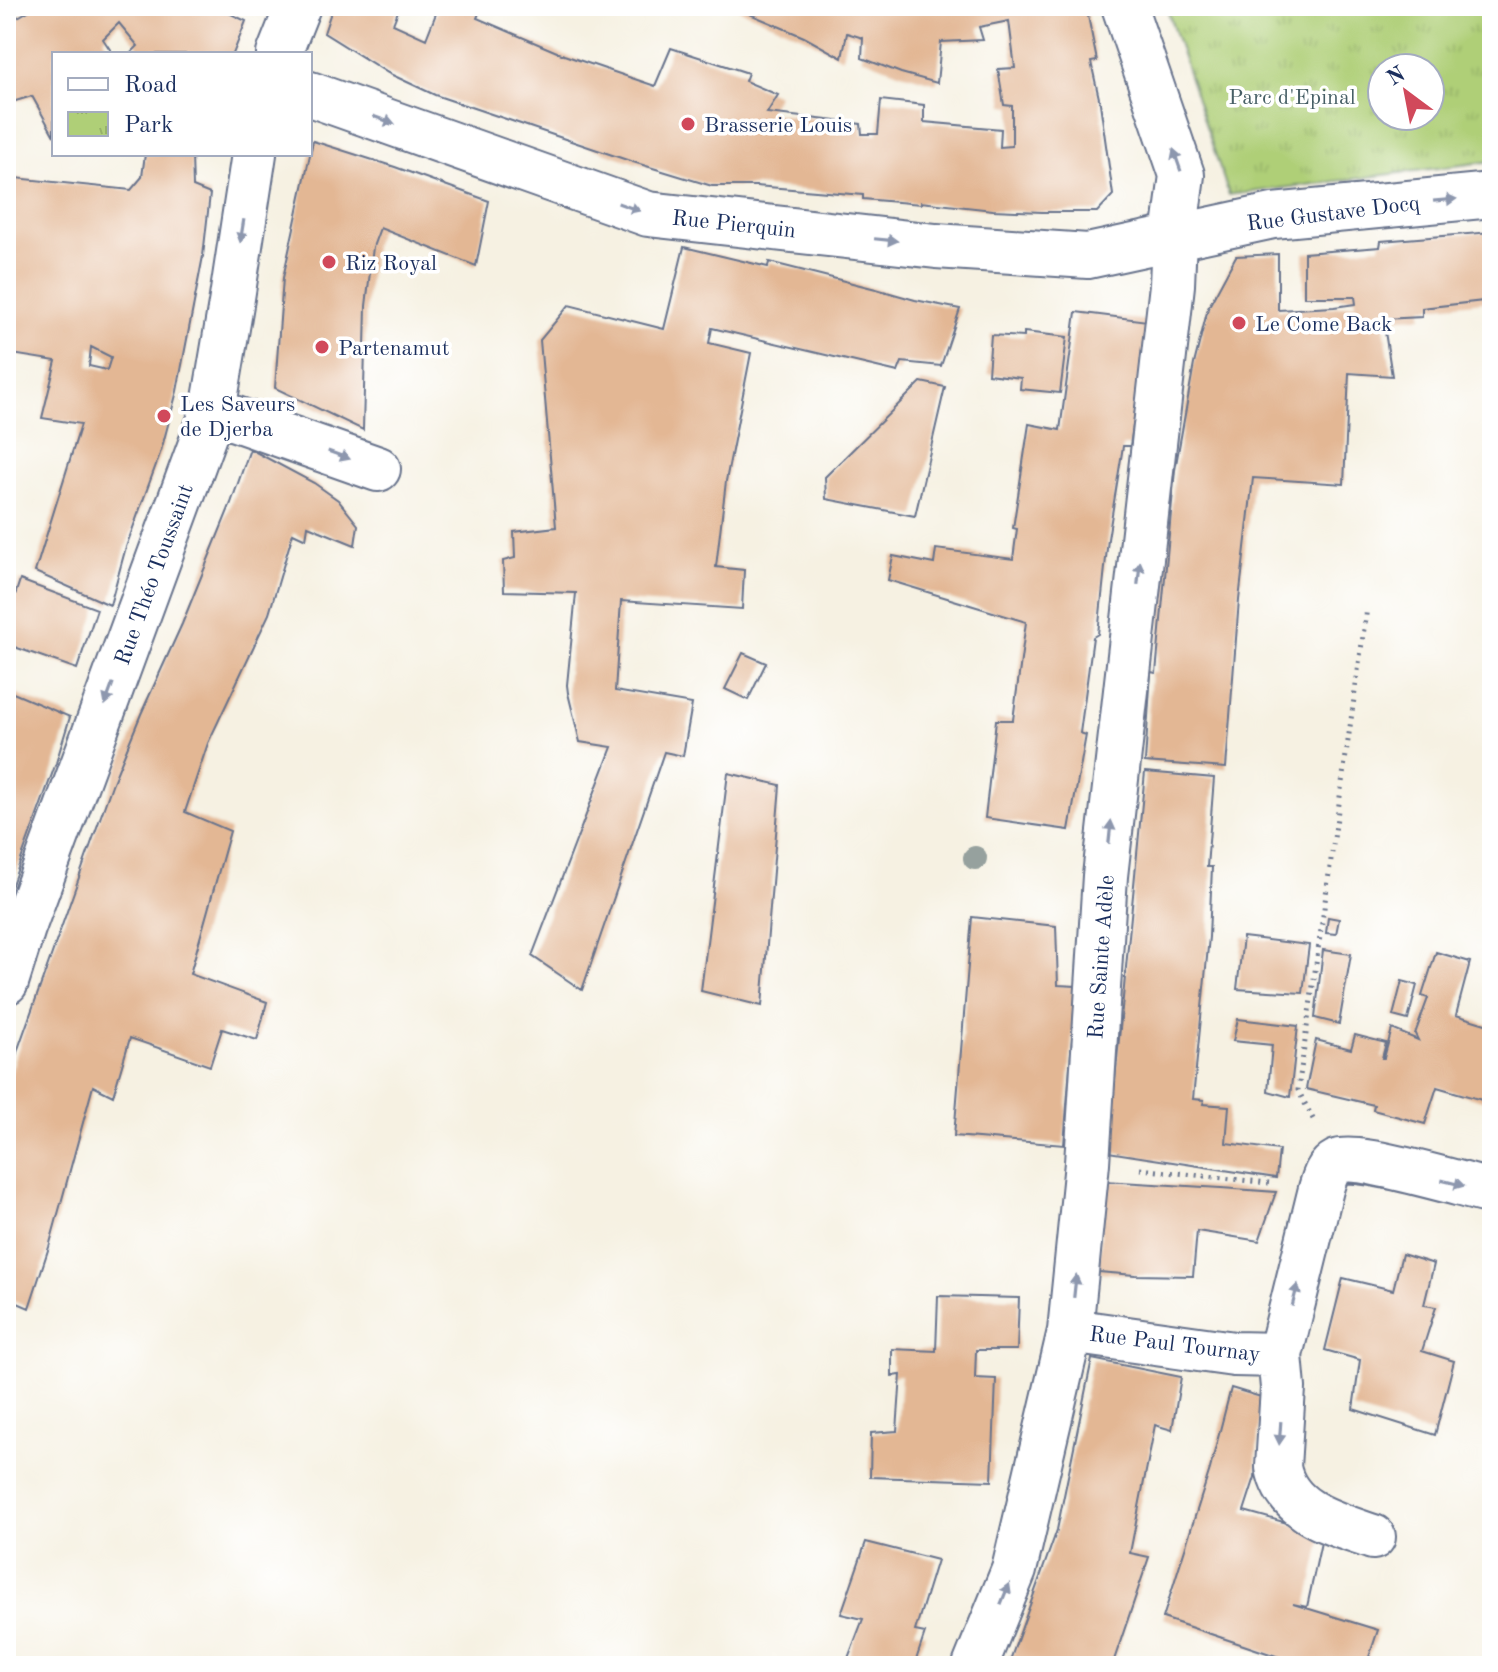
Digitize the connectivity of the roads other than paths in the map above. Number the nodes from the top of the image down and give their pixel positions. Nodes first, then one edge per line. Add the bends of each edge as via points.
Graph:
1 (298, 6) edge
2 (1124, 6) edge
3 (280, 52) edge
4 (312, 95) edge
5 (254, 156) edge
6 (1492, 195) edge
7 (1174, 237) junction
8 (213, 411) junction
9 (378, 469) dead end
10 (6, 982) edge
11 (1492, 1192) edge
12 (1070, 1331) junction
13 (1280, 1355) junction
14 (1373, 1537) dead end
15 (975, 1666) edge

1 - 3 street
7 -> 2 street, Rue Sainte Adèle via 1182,175
4 -> 7 street, Rue Pierquin via 580,208 1088,256
5 -> 8 street, Rue Théo Toussaint
7 -> 6 street, Rue Gustave Docq via 1273,216
12 -> 7 street, Rue Sainte Adèle via 1087,1163 1105,876
8 -> 9 street
8 -> 10 street, Rue Théo Toussaint
13 -> 11 street, Rue Paul Tournay via 1328,1176 1351,1160
12 - 13 street, Rue Paul Tournay via 1234,1354
15 -> 12 street, Rue Sainte Adèle via 1014,1570
13 -> 14 street, Rue Paul Tournay via 1279,1475 1296,1502 1315,1515

